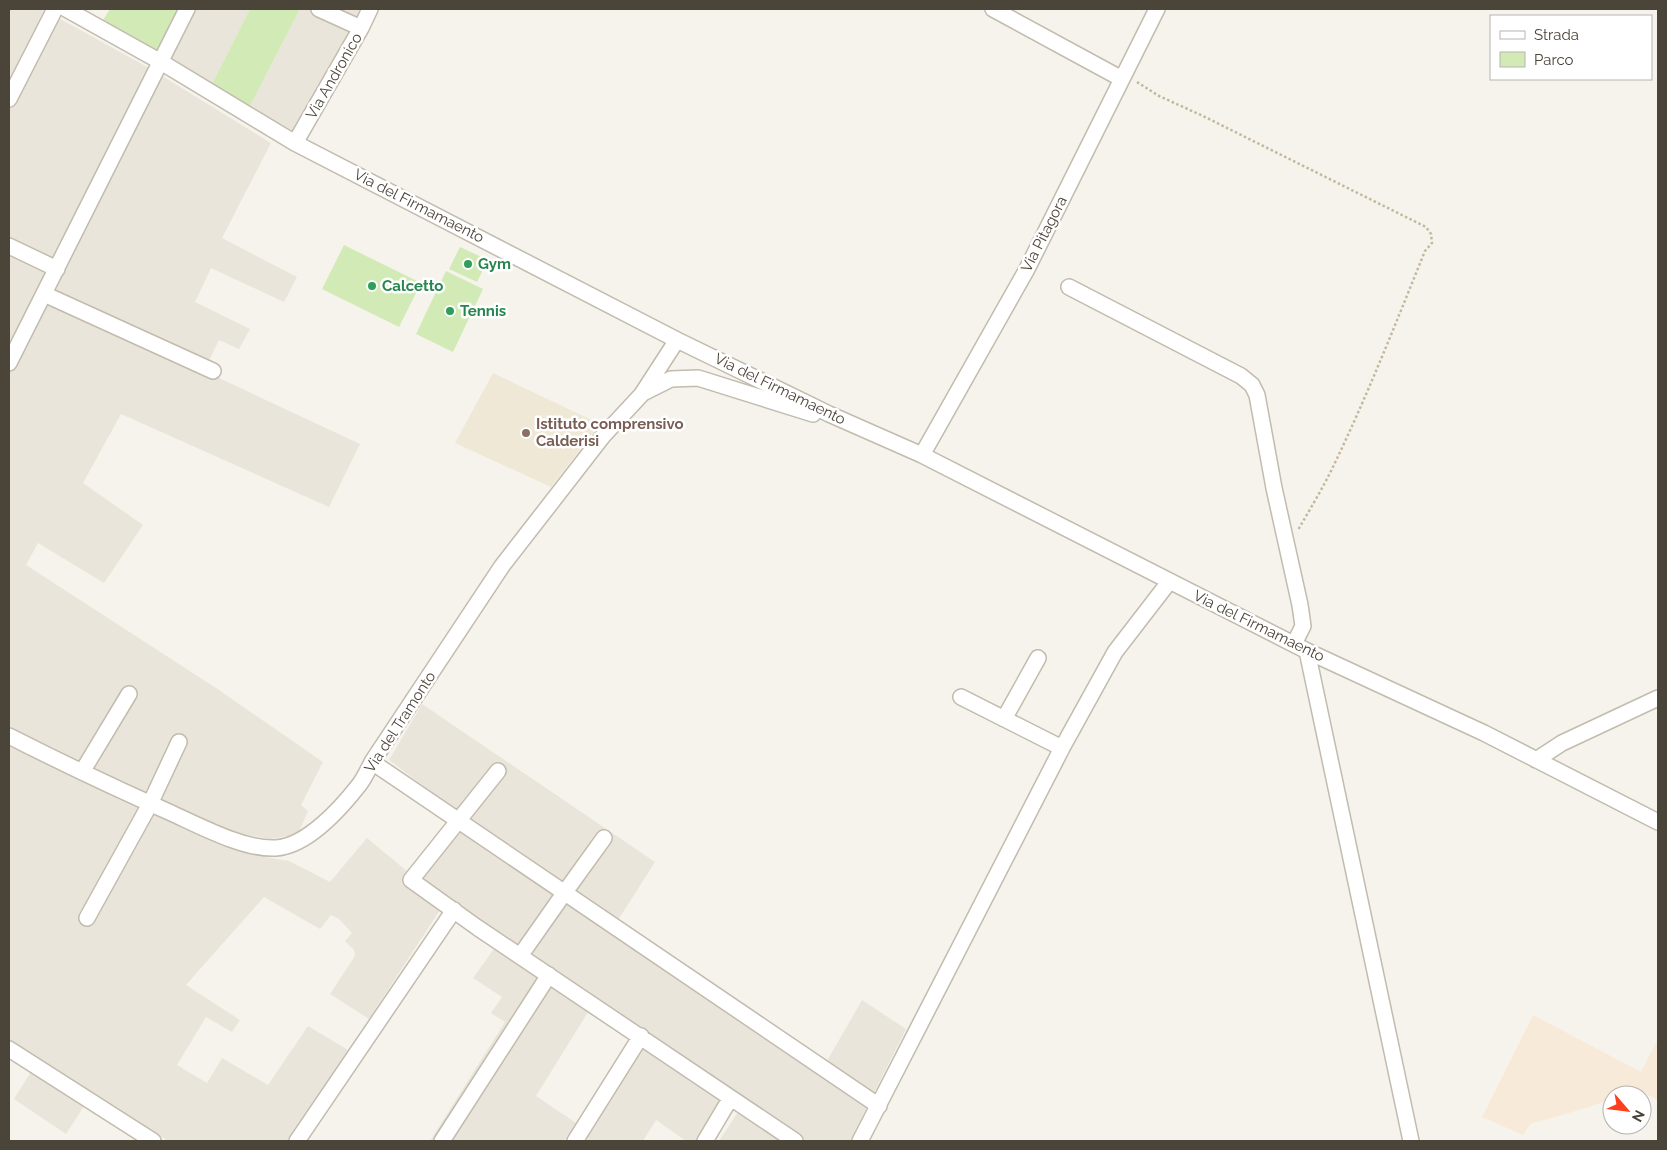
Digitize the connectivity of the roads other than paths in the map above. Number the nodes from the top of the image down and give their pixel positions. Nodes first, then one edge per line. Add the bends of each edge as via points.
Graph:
1 (55, 9) edge
2 (66, 9) edge
3 (187, 9) edge
4 (318, 9) edge
5 (370, 9) edge
6 (993, 9) edge
7 (1157, 9) edge
8 (361, 28) junction
9 (161, 62) junction
10 (1123, 77) junction
11 (9, 99) edge
12 (295, 143) junction
13 (9, 246) edge
14 (57, 269) junction
15 (1069, 287) dead end
16 (44, 294) junction
17 (677, 340) junction
18 (9, 363) edge
19 (212, 372) dead end
20 (642, 394) junction
21 (860, 428) junction
22 (922, 455) junction
23 (1169, 582) junction
24 (1300, 647) junction
25 (1038, 658) dead end
26 (129, 694) dead end
27 (961, 697) dead end
28 (1658, 698) edge
29 (1004, 719) junction
30 (9, 736) edge
31 (179, 742) dead end
32 (1062, 748) junction
33 (1536, 760) junction
34 (372, 762) junction
35 (498, 771) dead end
36 (82, 772) junction
37 (150, 804) junction
38 (458, 820) junction
39 (1658, 822) edge
40 (604, 838) dead end
41 (565, 892) junction
42 (454, 910) junction
43 (87, 918) dead end
44 (520, 956) junction
45 (549, 975) junction
46 (641, 1036) junction
47 (9, 1049) edge
48 (730, 1099) junction
49 (879, 1106) junction
50 (153, 1141) edge
51 (296, 1141) edge
52 (442, 1141) edge
53 (575, 1141) edge
54 (705, 1141) edge
55 (795, 1141) edge
56 (860, 1141) edge
57 (1411, 1141) edge

1 - 11 street
2 - 9 street, Via del Firmamaento
3 - 9 street
4 - 8 street
5 - 8 street, Via Andronico
6 - 10 street
7 - 10 street, Via Pitagora
8 - 12 street, Via Andronico
9 - 12 street, Via del Firmamaento
9 - 14 street
10 - 22 street, Via Pitagora via 1027,269
12 - 17 street, Via del Firmamaento
13 - 14 street
14 - 16 street
15 - 24 street via 1241,376 1252,385 1257,395 1300,605 1303,626
16 - 18 street
16 - 19 street
17 - 20 street, Via del Tramonto
17 - 21 street, Via del Firmamaento
20 - 21 street, Via del Firmamaento via 671,379 698,378
20 - 34 street, Via del Tramonto via 603,436 502,566
21 - 22 street, Via del Firmamaento
22 - 23 street, Via del Firmamaento
23 - 24 street, Via del Firmamaento
23 - 32 street via 1115,652
24 - 33 street, Via del Firmamaento
24 - 57 street
25 - 29 street
26 - 36 street
27 - 29 street
28 - 33 street via 1562,743
29 - 32 street
30 - 36 street, Via del Tramonto
31 - 37 street
32 - 49 street
33 - 39 street, Via del Firmamaento
34 - 37 street, Via del Tramonto via 360,784 320,827 297,842 277,848 222,836
34 - 38 street
35 - 38 street
36 - 37 street, Via del Tramonto
37 - 43 street
38 - 41 street
38 - 42 street via 411,880
40 - 41 street
41 - 44 street
41 - 49 street
42 - 44 street
42 - 51 street
44 - 45 street
45 - 46 street
45 - 52 street
46 - 48 street
46 - 53 street
47 - 50 street
48 - 54 street
48 - 55 street
49 - 56 street

